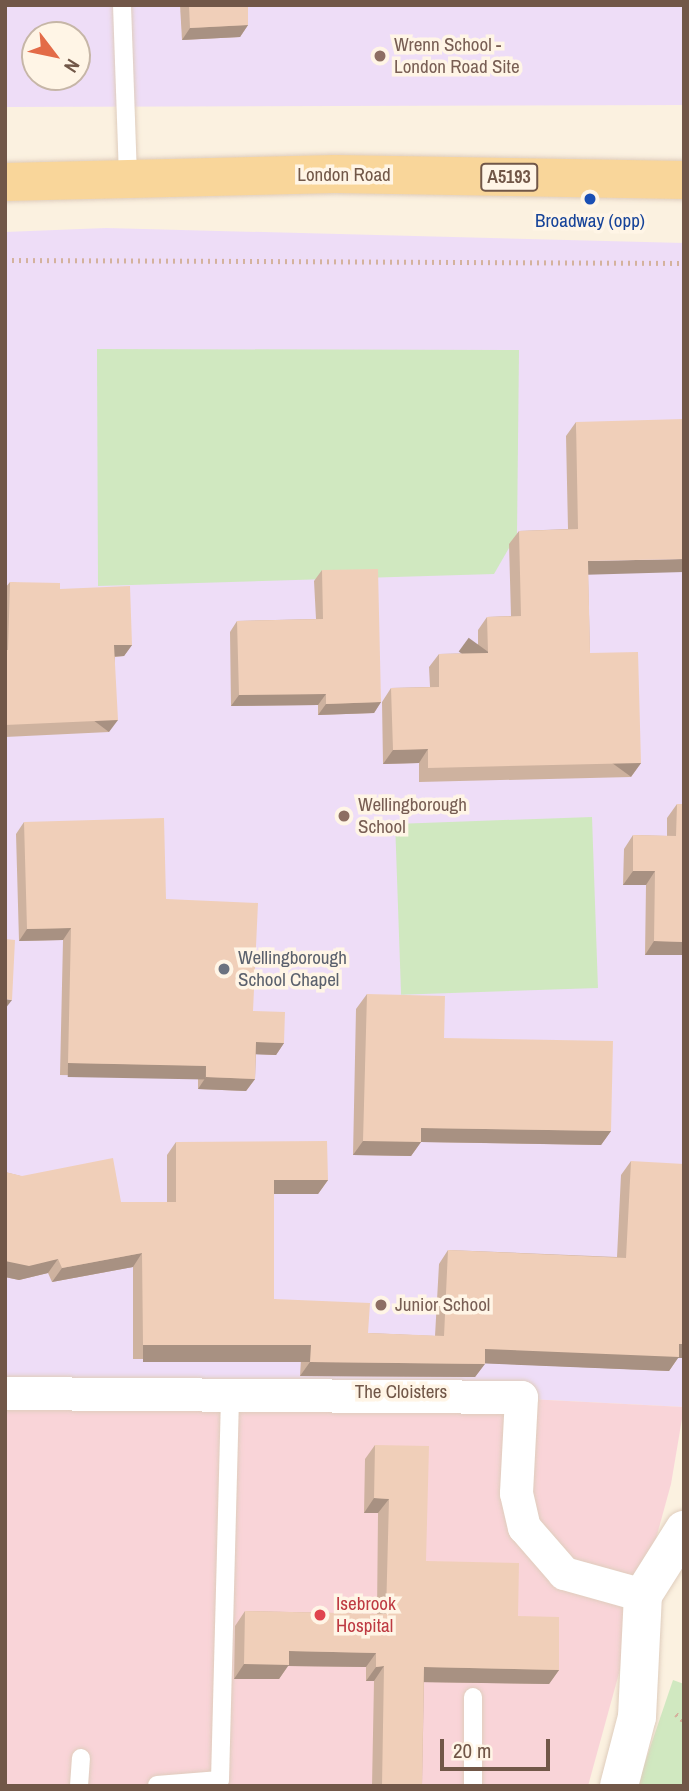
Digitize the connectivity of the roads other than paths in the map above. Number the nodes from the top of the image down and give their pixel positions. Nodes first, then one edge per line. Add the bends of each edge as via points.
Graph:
1 (122, 5) edge
2 (128, 179) junction
3 (684, 180) edge
4 (5, 182) edge
5 (230, 1391) junction
6 (5, 1393) edge
7 (684, 1530) edge
8 (643, 1595) junction
9 (473, 1698) edge
10 (80, 1758) dead end
11 (158, 1785) edge
12 (79, 1786) edge
13 (473, 1786) edge
14 (620, 1786) edge

1 - 2 lane
2 - 3 main road, London Road / A5193 via 335,174
2 - 4 main road, London Road / A5193
5 - 6 street, The Cloisters
5 - 8 street, The Cloisters via 522,1397 516,1493 524,1527 564,1573
5 - 11 lane via 220,1780
7 - 8 main road
8 - 14 main road via 637,1717
9 - 13 lane
10 - 12 lane

